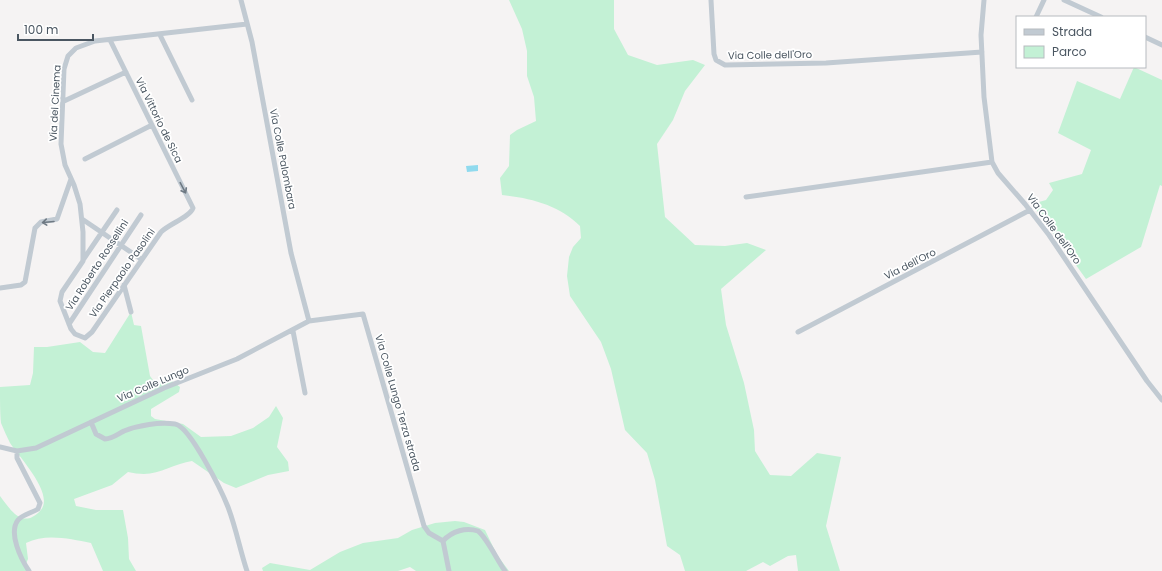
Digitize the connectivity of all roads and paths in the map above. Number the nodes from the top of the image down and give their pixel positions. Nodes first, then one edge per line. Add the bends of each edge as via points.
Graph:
1 (241, 0) edge
2 (711, 0) edge
3 (984, 0) edge
4 (1044, 0) edge
5 (1064, 0) edge
6 (1036, 16) edge
7 (1099, 16) edge
8 (247, 24) junction
9 (160, 34) junction
10 (1146, 37) edge
11 (110, 40) junction
12 (1162, 45) edge
13 (982, 52) junction
14 (126, 72) junction
15 (192, 100) dead end
16 (62, 102) junction
17 (152, 125) junction
18 (85, 159) dead end
19 (992, 162) junction
20 (71, 179) junction
21 (746, 197) dead end
22 (193, 209) joint
23 (118, 210) dead end
24 (1030, 210) junction
25 (141, 215) dead end
26 (82, 219) junction
27 (102, 233) junction
28 (121, 246) junction
29 (141, 259) junction
30 (83, 261) junction
31 (124, 285) junction
32 (0, 288) edge
33 (131, 312) dead end
34 (309, 321) junction
35 (69, 324) junction
36 (293, 331) junction
37 (798, 332) dead end
38 (305, 393) dead end
39 (1162, 400) edge
40 (91, 422) junction
41 (0, 447) edge
42 (17, 451) junction
43 (443, 541) junction
44 (29, 571) edge
45 (247, 571) edge
46 (449, 571) edge
47 (505, 571) edge

1 - 8 street, Via Colle Palombara
2 - 13 street, Via Colle dell'Oro via 714,54 716,60 725,65 826,63
3 - 13 street, Via Colle dell'Oro
4 - 6 street
5 - 7 street
8 - 9 street, Via del Cinema
8 - 34 street, Via Colle Palombara via 291,253
9 - 11 street, Via del Cinema
9 - 15 street
10 - 12 street
11 - 14 street, Via Vittorio de Sica
11 - 16 street, Via del Cinema via 81,45 69,54 65,65
13 - 19 street, Via Colle dell'Oro via 984,97
14 - 16 street
14 - 17 street, Via Vittorio de Sica
16 - 20 street, Via del Cinema via 62,153 64,165
17 - 18 street
17 -> 22 street, Via Vittorio de Sica
19 - 21 street
19 - 24 street, Via Colle dell'Oro via 998,173
20 - 26 street, Via del Cinema via 79,198
20 -> 32 street via 57,219 40,223 35,228 25,282
22 - 29 street, Via Pierpaolo Pasolini via 165,228
23 - 27 street
24 - 37 street, Via dell'Oro
24 - 39 street, Via Colle dell'Oro
25 - 28 street, Via Roberto Rossellini
26 - 27 street
26 - 30 street, Via del Cinema
27 - 28 street
27 - 30 street
28 - 29 street
28 - 35 street, Via Roberto Rossellini
29 - 31 street, Via Pierpaolo Pasolini
30 - 35 street via 60,297
31 - 33 street
31 - 35 street, Via Pierpaolo Pasolini via 88,336 82,338 77,335
34 - 36 street, Via Colle Lungo
34 - 43 street, Via Colle Lungo Terza strada via 363,314 424,526 429,533
36 - 38 street
36 - 40 street, Via Colle Lungo via 237,359 164,388
40 - 42 street, Via Colle Lungo via 36,448
40 - 45 street via 96,434 105,440 130,429 154,424 175,424 183,427 222,494 235,527
41 - 42 street, Via Colle Lungo
42 - 44 street via 18,459 40,503 38,509 19,519 15,528 17,546
43 - 46 street
43 - 47 street via 450,534 464,530 478,531 486,538

